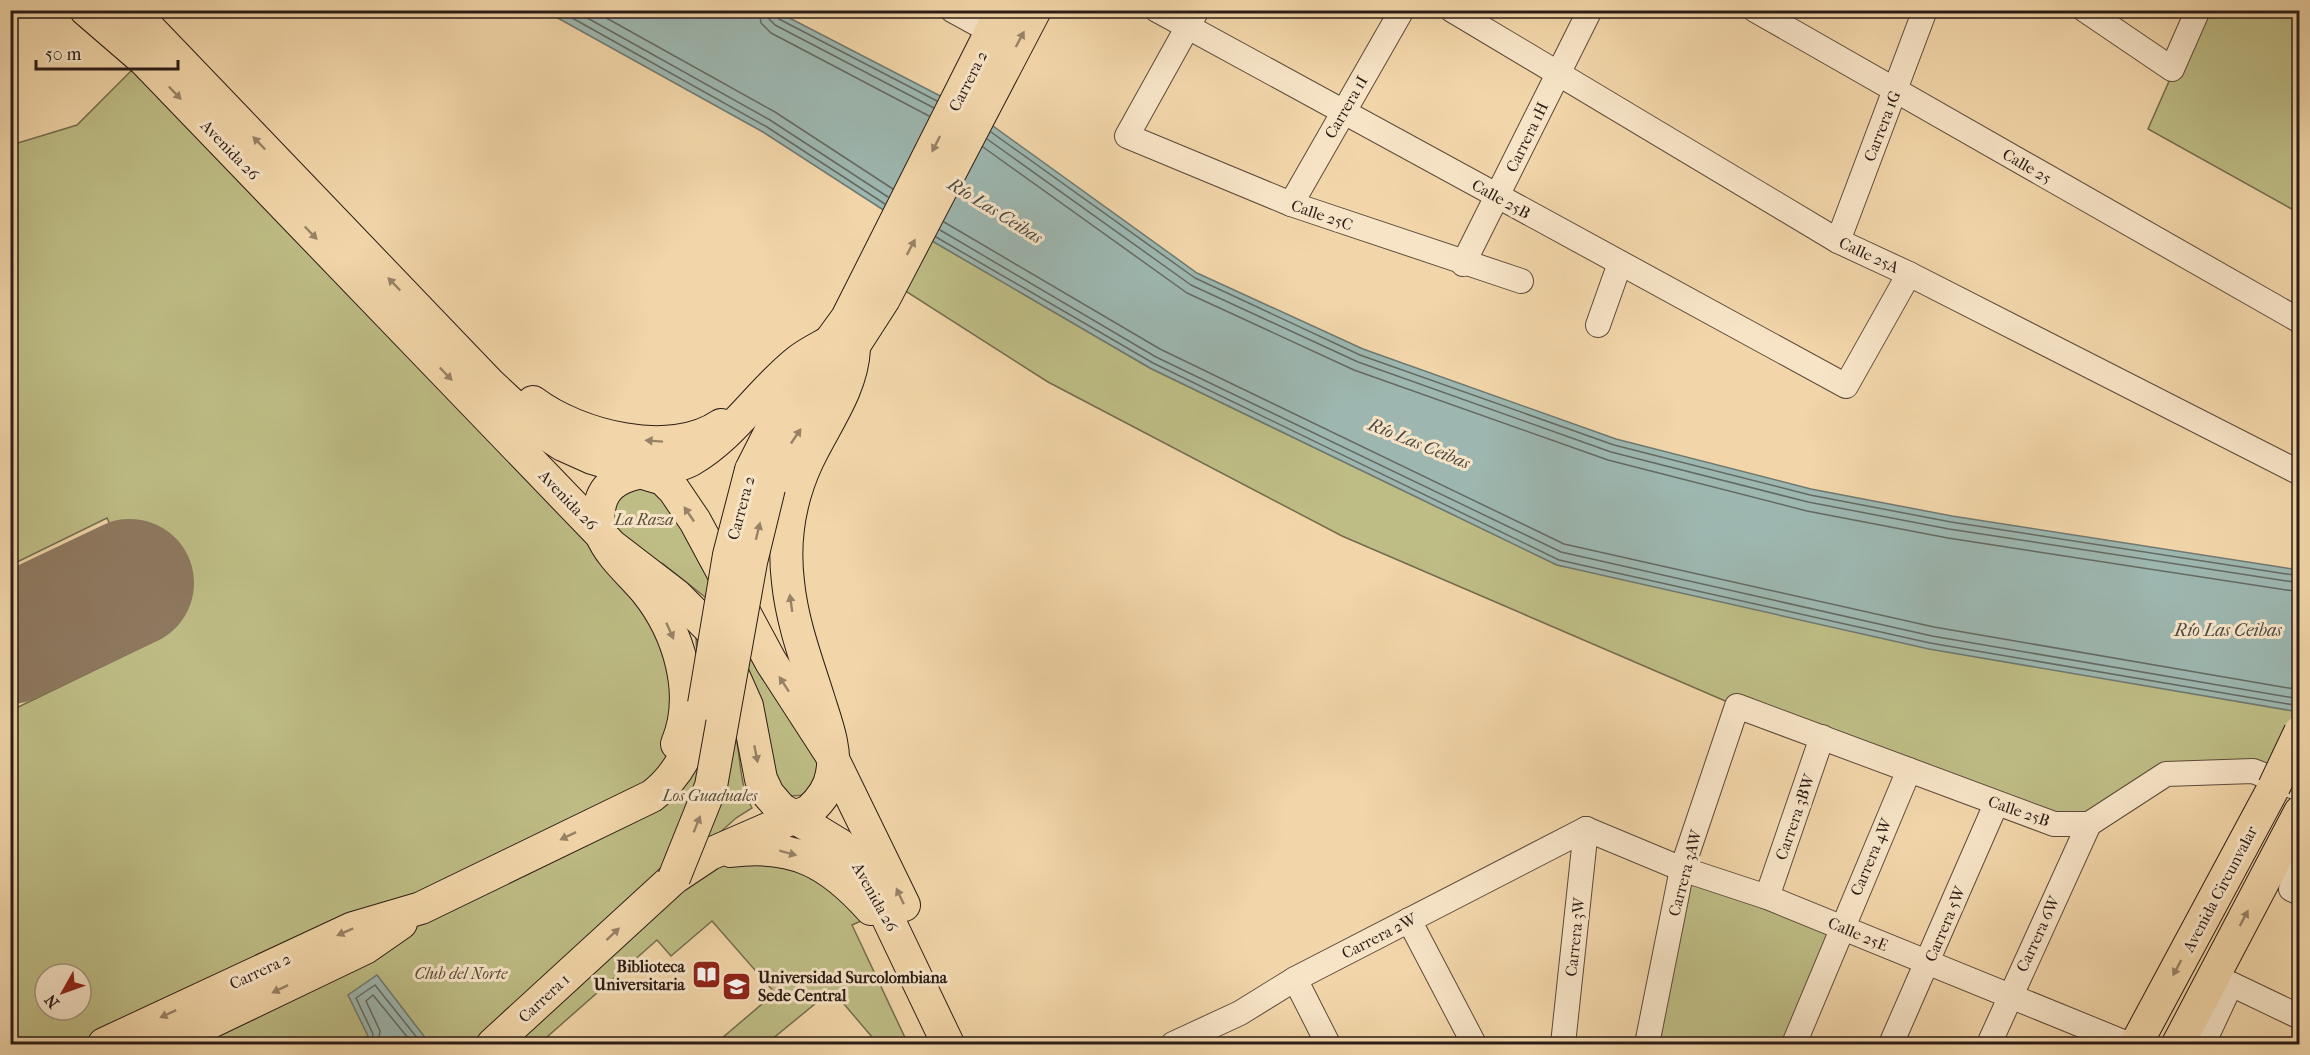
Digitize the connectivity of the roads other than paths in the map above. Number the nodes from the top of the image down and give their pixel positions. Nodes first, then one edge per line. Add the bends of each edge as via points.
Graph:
1 (86, 10) edge
2 (128, 10) edge
3 (1035, 10) edge
4 (1157, 10) edge
5 (1402, 10) edge
6 (1452, 10) edge
7 (1590, 10) edge
8 (1755, 10) edge
9 (1925, 10) edge
10 (2085, 10) edge
11 (2198, 10) edge
12 (953, 11) edge
13 (1193, 19) edge
14 (995, 41) edge
15 (1559, 74) junction
16 (1895, 90) junction
17 (1343, 112) junction
18 (1498, 197) junction
19 (1291, 204) junction
20 (1838, 241) junction
21 (1620, 263) junction
22 (1463, 264) junction
23 (1909, 274) junction
24 (1521, 281) dead end
25 (418, 309) junction
26 (2300, 321) edge
27 (1598, 325) dead end
28 (844, 336) junction
29 (763, 396) junction
30 (646, 472) junction
31 (2300, 473) edge
32 (760, 479) junction
33 (600, 533) junction
34 (1737, 706) joint
35 (2300, 732) edge
36 (1822, 737) junction
37 (834, 760) junction
38 (1909, 770) junction
39 (2287, 788) edge
40 (1996, 804) junction
41 (620, 811) junction
42 (2300, 812) edge
43 (796, 818) junction
44 (2089, 824) junction
45 (1586, 829) junction
46 (710, 854) junction
47 (1682, 869) junction
48 (2300, 870) edge
49 (674, 878) junction
50 (2300, 893) edge
51 (1767, 897) junction
52 (421, 908) junction
53 (1409, 920) junction
54 (1841, 927) junction
55 (897, 937) junction
56 (1928, 963) junction
57 (1295, 980) junction
58 (2010, 996) junction
59 (2300, 1017) edge
60 (104, 1044) edge
61 (165, 1044) edge
62 (493, 1044) edge
63 (948, 1044) edge
64 (968, 1044) edge
65 (1173, 1044) edge
66 (1328, 1044) edge
67 (1474, 1044) edge
68 (1563, 1044) edge
69 (1647, 1044) edge
70 (1794, 1044) edge
71 (1891, 1044) edge
72 (1989, 1044) edge
73 (2128, 1044) edge
74 (2136, 1044) edge
75 (2178, 1044) edge
76 (2203, 1044) edge

1 -> 33 main road, Avenida 26 via 144,60
25 -> 2 main road, Avenida 26
14 -> 3 main road, Carrera 2
4 - 13 street, Calle 25B
5 - 17 street, Carrera 1I
6 - 15 street, Calle 25A
7 - 15 street, Carrera 1H
8 - 16 street, Calle 25
9 - 16 street, Carrera 1G
10 - 11 street via 2172,69
12 - 14 street
13 - 17 street, Calle 25B
13 - 19 street, Calle 25C via 1127,136
14 -> 28 main road, Carrera 2
28 -> 14 main road, Carrera 2 via 884,299
15 - 18 street, Carrera 1H
15 - 20 street, Calle 25A
16 - 20 street, Carrera 1G
16 - 26 street, Calle 25
17 - 18 street, Calle 25B
17 - 19 street, Carrera 1I
18 - 21 street, Calle 25B
18 - 22 street, Carrera 1H
19 - 22 street, Calle 25C
20 - 23 street, Calle 25A
21 - 23 street, Calle 25B via 1846,386
21 - 27 street
22 - 24 street, Calle 25C
23 - 31 street, Calle 25A
29 -> 25 main road via 716,428 687,439 638,440 590,431 540,407 465,340
25 - 30 main road, Avenida 26 via 537,428 582,454
28 - 29 main road via 798,361
28 - 32 main road, Carrera 2 via 788,448
37 -> 28 main road via 792,614 787,539 797,487 850,376
29 - 30 main road via 689,461
30 - 33 main road via 609,487 600,506
37 -> 30 main road, Avenida 26 via 771,662 695,521 663,479
32 - 41 main road, Carrera 2, bridge via 729,555 703,714 679,770 666,786
49 -> 32 main road, Carrera 2, bridge via 713,777 751,562
33 -> 41 main road via 666,621 677,646 685,685 684,725 672,755
33 -> 43 main road, Avenida 26 via 638,568 677,596 715,634 747,706 761,779 781,809
34 - 36 street, Calle 25B
34 - 47 street, Carrera 3AW
35 - 39 main road, Avenida Circunvalar, bridge
36 - 38 street, Calle 25B
36 - 51 street, Carrera 3BW
37 - 43 main road, Carrera 1 via 832,775 819,801
64 -> 37 main road, Avenida 26
38 - 40 street, Calle 25B
38 - 54 street, Carrera 4W
39 - 44 street via 2253,771 2166,774
39 -> 74 main road, Avenida Circunvalar
40 - 44 street, Calle 25B via 2054,824
40 - 56 street, Carrera 5W
41 -> 52 main road, Carrera 2
75 -> 42 main road, Avenida Circunvalar
43 - 46 main road, Carrera 1
43 - 55 main road, Avenida 26 via 840,845 858,863
44 - 58 street, Carrera 6W
45 - 47 street, Calle 25E
45 - 53 street, Carrera 2W
45 - 68 street, Carrera 3W
46 - 49 main road, Carrera 1
46 -> 55 main road via 755,848 819,862 844,880
47 - 51 street, Calle 25E
47 - 69 street, Carrera 3AW
48 - 50 street via 2291,889
62 -> 49 main road, Carrera 1
51 - 54 street, Calle 25E
52 -> 60 main road, Carrera 2 via 352,928
52 -> 61 main road, Carrera 2 via 365,948
53 - 57 street, Carrera 2W
53 - 67 street
54 - 56 street, Calle 25E
54 - 70 street, Carrera 4W
55 - 63 main road, Avenida 26
56 - 58 street, Calle 25E
56 - 71 street, Carrera 5W
57 - 65 street, Carrera 2W
57 - 66 street
58 - 72 street, Carrera 6W
58 - 73 street, Calle 25E
59 - 76 street via 2231,984

